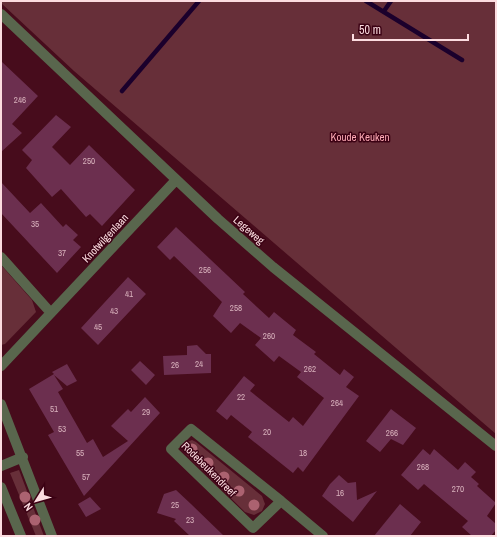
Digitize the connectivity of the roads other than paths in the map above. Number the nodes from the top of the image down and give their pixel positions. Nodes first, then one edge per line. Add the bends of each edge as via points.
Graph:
1 (1, 14) edge
2 (176, 180) junction
3 (1, 257) edge
4 (51, 313) junction
5 (1, 366) edge
6 (1, 404) edge
7 (496, 446) edge
8 (23, 457) junction
9 (1, 466) edge
10 (1, 487) edge
11 (280, 501) junction
12 (21, 536) edge
13 (52, 536) edge
14 (323, 536) edge

1 - 2 street, Legeweg
2 - 4 street, Knotwilgenlaan
2 - 7 street, Legeweg via 273,267
3 - 4 street
4 - 5 street, Knotwilgenlaan
6 - 8 street
8 - 9 street
8 - 13 street
10 - 12 street
11 - 11 street, Rodebeukendreef via 191,428 172,449 253,528
11 - 14 street, Rodebeukendreef

